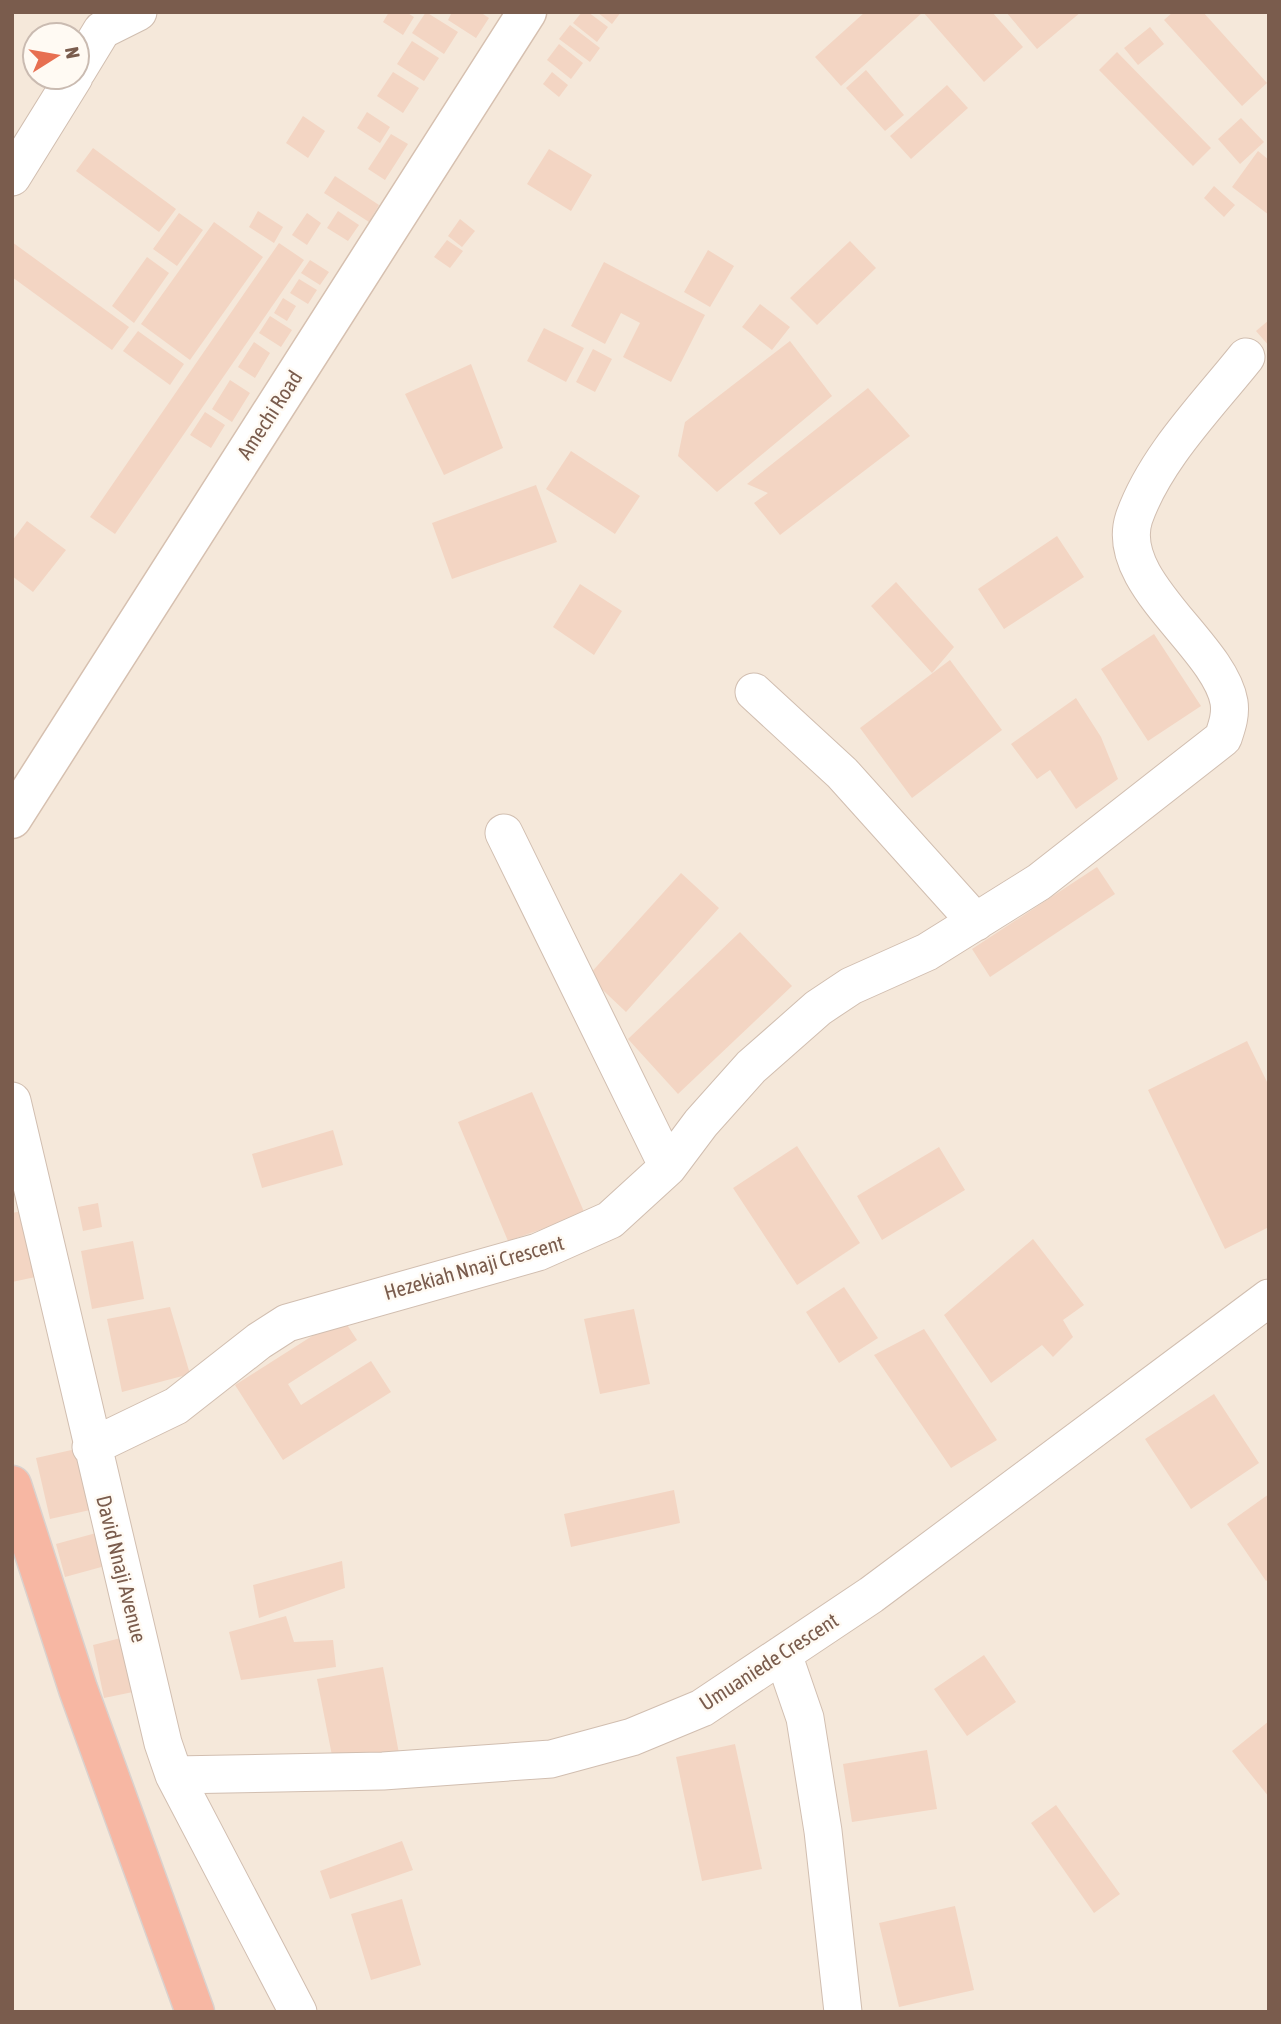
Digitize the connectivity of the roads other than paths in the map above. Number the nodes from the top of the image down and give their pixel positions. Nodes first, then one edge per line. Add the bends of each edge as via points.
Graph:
1 (138, 12) edge
2 (527, 12) edge
3 (93, 21) edge
4 (65, 91) edge
5 (12, 177) edge
6 (1246, 357) dead end
7 (754, 692) dead end
8 (12, 819) edge
9 (504, 833) dead end
10 (976, 922) junction
11 (12, 1101) edge
12 (668, 1167) junction
13 (1269, 1298) edge
14 (92, 1447) junction
15 (12, 1485) edge
16 (783, 1654) junction
17 (174, 1775) junction
18 (195, 2012) edge
19 (298, 2012) edge
20 (843, 2012) edge

1 - 3 street
2 - 8 main road, Amechi Road
4 - 5 street
6 - 10 street, Hezekiah Nnaji Crescent via 1151,482 1133,520 1137,559 1223,682 1229,711 1223,738 1039,881
7 - 10 street via 842,773
9 - 12 street
10 - 12 street, Hezekiah Nnaji Crescent via 902,966 851,986 818,1008 751,1067
11 - 14 street, David Nnaji Avenue
12 - 14 street, Hezekiah Nnaji Crescent via 610,1220 573,1238 286,1324 176,1406
13 - 16 street, Umuaniede Crescent via 871,1595
14 - 17 street, David Nnaji Avenue
15 - 18 highway via 78,1689
16 - 17 street, Umuaniede Crescent via 702,1708 632,1737 551,1759 383,1771
16 - 20 street via 805,1718
17 - 19 street, David Nnaji Avenue

